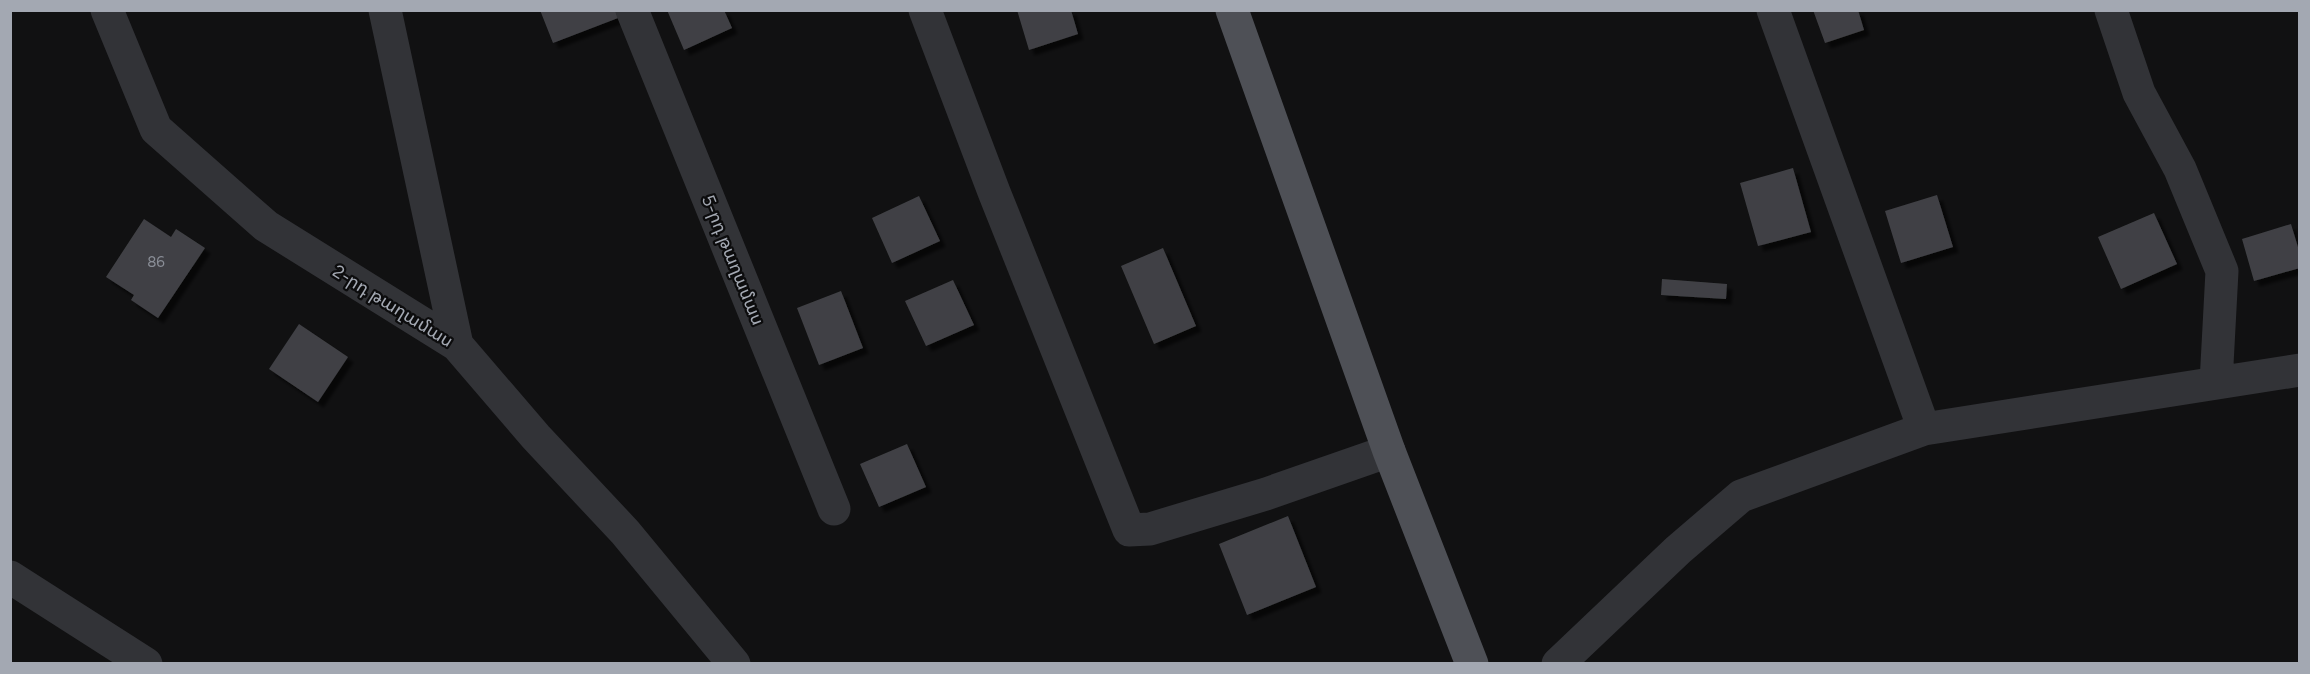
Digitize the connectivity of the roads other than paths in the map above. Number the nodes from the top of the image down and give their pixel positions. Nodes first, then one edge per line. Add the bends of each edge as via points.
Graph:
1 (107, 10) edge
2 (385, 10) edge
3 (632, 10) edge
4 (925, 10) edge
5 (1232, 10) edge
6 (1773, 10) edge
7 (2110, 10) edge
8 (457, 345) junction
9 (2300, 370) edge
10 (2216, 383) junction
11 (1924, 429) junction
12 (1389, 451) junction
13 (834, 509) dead end
14 (10, 577) edge
15 (146, 663) edge
16 (734, 663) edge
17 (1472, 663) edge
18 (1558, 663) edge

1 - 8 street, 2-րդ թաղամաս via 156,129 266,226
2 - 8 street
3 - 13 street, 5-րդ թաղամաս
4 - 12 street via 1129,530 1150,529 1266,495
5 - 12 main road
6 - 11 street
7 - 10 street via 2139,93 2180,169 2222,271
8 - 16 street, 2-րդ թաղամաս via 625,532
9 - 10 street
10 - 11 street
11 - 18 street via 1742,496 1678,550
12 - 17 main road
14 - 15 street

